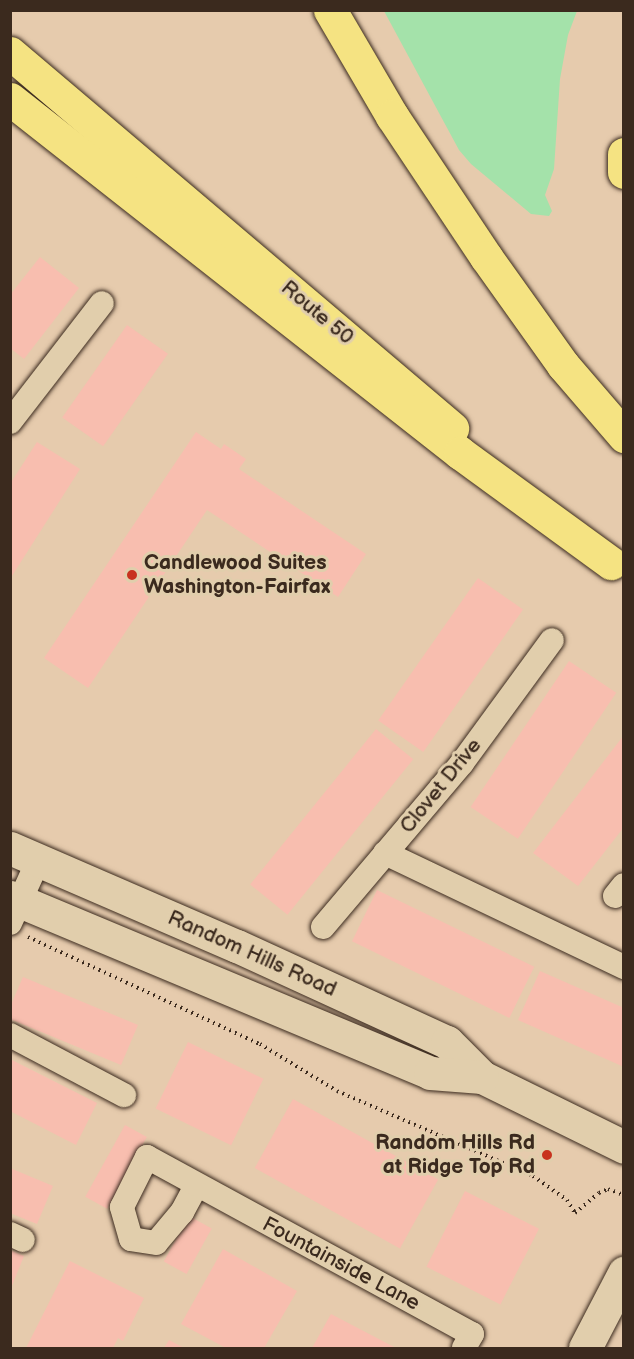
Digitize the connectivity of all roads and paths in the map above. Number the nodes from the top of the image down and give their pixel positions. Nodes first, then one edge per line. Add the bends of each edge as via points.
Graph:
1 (330, 10) edge
2 (10, 53) edge
3 (10, 99) edge
4 (624, 154) edge
5 (624, 172) edge
6 (102, 303) dead end
7 (19, 393) edge
8 (10, 422) edge
9 (624, 436) edge
10 (617, 568) edge
11 (552, 640) dead end
12 (385, 853) junction
13 (24, 855) edge
14 (16, 914) edge
15 (323, 927) dead end
16 (624, 967) edge
17 (10, 1035) edge
18 (482, 1077) junction
19 (124, 1095) dead end
20 (624, 1147) edge
21 (196, 1186) dead end
22 (624, 1195) edge
23 (624, 1273) edge
24 (464, 1348) edge
25 (585, 1348) edge

1 - 9 main road via 392,116 474,239 563,365
2 - 10 main road, Route 50
3 - 10 main road via 460,453
4 - 5 main road
6 - 7 street
7 - 8 street
11 - 12 street, Clovet Drive via 462,763
12 - 15 street, Clovet Drive
12 - 16 street
13 - 14 street
13 - 18 street, Random Hills Road via 447,1042
14 - 18 street, Random Hills Road via 430,1073
14 - 22 path via 260,1044 337,1091 533,1176 567,1200 575,1213 608,1189
17 - 19 street
18 - 20 street, Random Hills Road
21 - 24 street, Fountainside Lane via 472,1334
23 - 25 street

